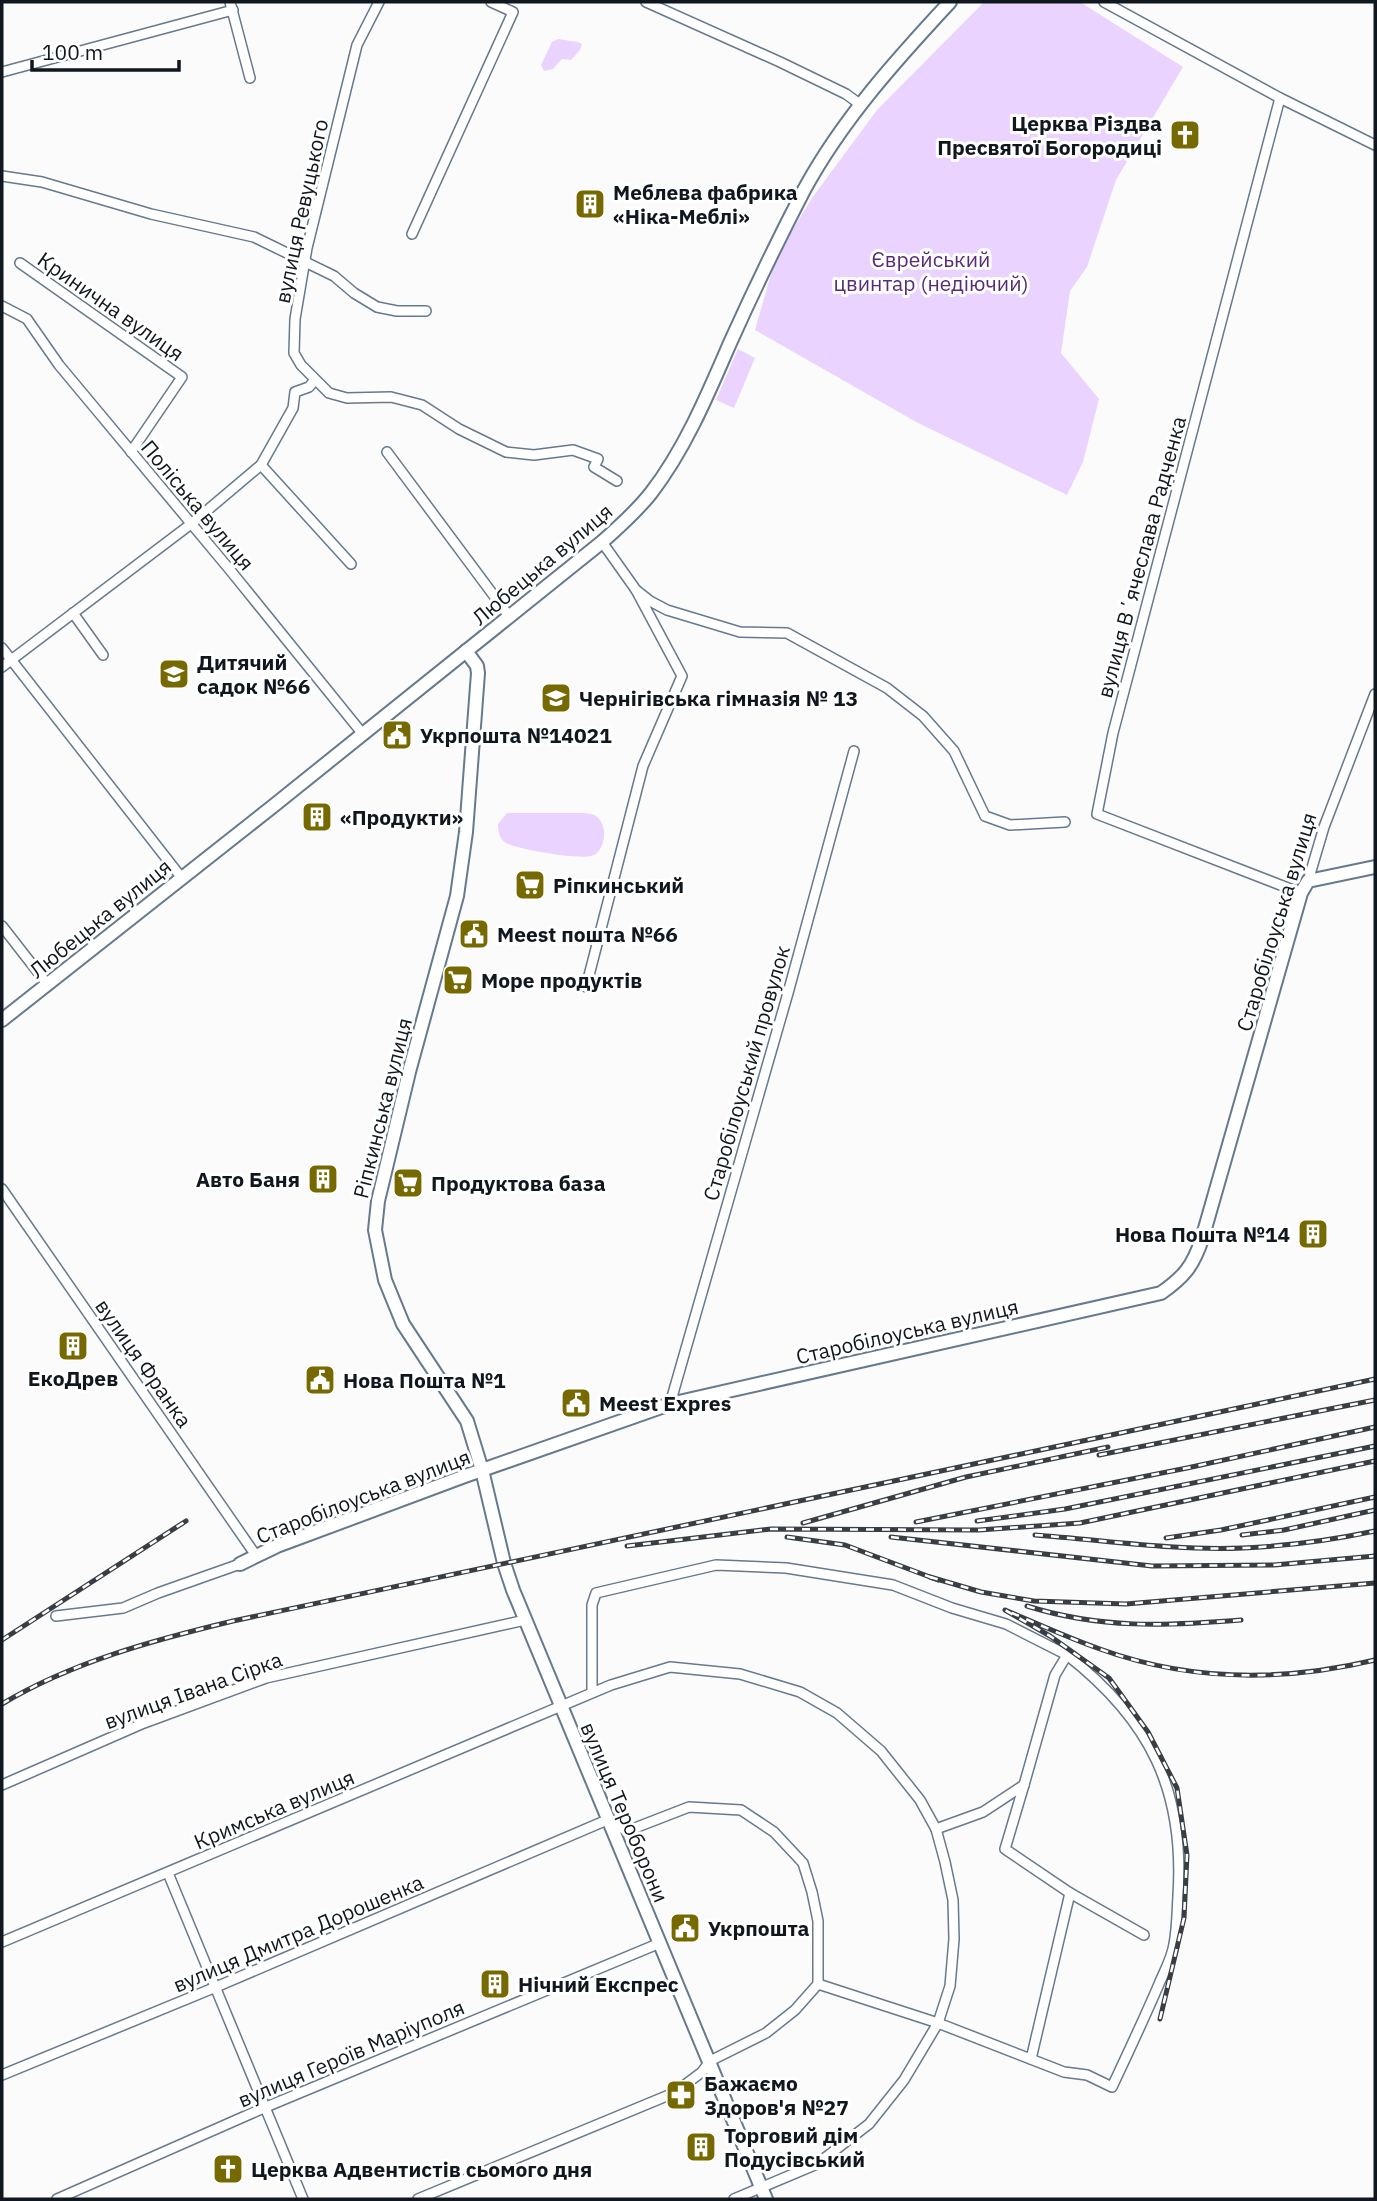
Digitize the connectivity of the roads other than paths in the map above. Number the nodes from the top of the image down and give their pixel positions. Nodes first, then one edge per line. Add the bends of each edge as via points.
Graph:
1 (379, 2) edge
2 (491, 2) edge
3 (646, 2) edge
4 (950, 2) edge
5 (1104, 2) edge
6 (232, 6) edge
7 (2, 72) edge
8 (250, 78) dead end
9 (1280, 98) junction
10 (861, 105) junction
11 (1375, 145) edge
12 (2, 176) edge
13 (412, 234) dead end
14 (304, 260) junction
15 (20, 263) dead end
16 (2, 306) edge
17 (426, 311) dead end
18 (311, 384) junction
19 (131, 452) junction
20 (387, 452) dead end
21 (261, 465) junction
22 (617, 481) dead end
23 (191, 524) junction
24 (602, 542) junction
25 (351, 564) dead end
26 (636, 590) junction
27 (73, 614) junction
28 (509, 616) junction
29 (2, 648) edge
30 (466, 652) junction
31 (103, 655) dead end
32 (11, 660) junction
33 (2, 667) edge
34 (1375, 694) edge
35 (362, 733) junction
36 (854, 751) dead end
37 (1065, 822) dead end
38 (1375, 867) edge
39 (181, 877) junction
40 (1308, 881) junction
41 (1301, 893) junction
42 (2, 926) edge
43 (48, 985) junction
44 (586, 987) dead end
45 (2, 1020) edge
46 (2, 1189) edge
47 (670, 1404) junction
48 (482, 1470) junction
49 (502, 1553) joint
50 (257, 1557) junction
51 (240, 1564) joint
52 (57, 1616) dead end
53 (525, 1620) junction
54 (1067, 1655) junction
55 (592, 1692) junction
56 (560, 1706) junction
57 (2, 1785) edge
58 (1024, 1785) junction
59 (607, 1820) junction
60 (936, 1829) junction
61 (168, 1873) junction
62 (1070, 1893) junction
63 (1144, 1935) dead end
64 (2, 1942) edge
65 (660, 1943) junction
66 (818, 1984) junction
67 (216, 1987) junction
68 (938, 2023) junction
69 (1031, 2059) junction
70 (710, 2061) junction
71 (2, 2075) edge
72 (266, 2107) junction
73 (764, 2194) edge
74 (57, 2199) edge
75 (303, 2199) edge
76 (418, 2199) edge
77 (734, 2199) edge

1 - 14 street, вулиця Ревуцького via 357,45
2 - 13 street via 513,12
3 - 10 street via 791,67
4 - 10 main road, Любецька вулиця
5 - 9 street
6 - 7 street
6 - 8 street
9 - 11 street
9 - 41 street, вулиця Вʼячеслава Радченка via 1112,733 1097,814
10 - 24 main road, Любецька вулиця via 806,187 705,400 662,479
12 - 14 street via 42,182 151,214 254,237
14 - 17 street via 334,275 377,307
14 - 18 street, вулиця Ревуцького via 295,353
15 - 19 street, Кринична вулиця via 182,377
16 - 19 street, Поліська вулиця via 27,319
18 - 21 street via 295,392 293,408
18 - 22 street, вулиця Ревуцького via 347,398 391,397 422,405 506,452 534,455 573,450
19 - 23 street, Поліська вулиця
20 - 28 street
21 - 23 street
21 - 25 street
23 - 27 street
23 - 35 street, Поліська вулиця
24 - 26 street
24 - 28 main road, Любецька вулиця
26 - 37 street via 667,610 740,632 787,633 887,688 923,716 954,751 985,816 1010,825
26 - 44 street via 682,676 643,766
27 - 31 street
27 - 32 street
28 - 30 main road, Любецька вулиця
29 - 32 street
30 - 35 main road, Любецька вулиця
30 - 48 main road, Ріпкинська вулиця via 478,673 463,864 397,1119 375,1230 392,1301 415,1345 467,1421
32 - 33 street
32 - 39 street
34 - 40 street, Старобілоуська вулиця
35 - 39 main road, Любецька вулиця
36 - 47 street, Старобілоуський провулок
38 - 40 main road
39 - 43 main road, Любецька вулиця
40 - 41 main road, Старобілоуська вулиця
41 - 47 main road, Старобілоуська вулиця via 1206,1226 1196,1257 1182,1278 1161,1293
42 - 43 street
43 - 45 main road, Любецька вулиця
46 - 50 street, вулиця Франка
47 - 48 main road, Старобілоуська вулиця
48 - 49 main road, Ріпкинська вулиця
48 - 50 main road, Старобілоуська вулиця
49 - 53 main road, вулиця Тероборони
50 - 51 main road, Старобілоуська вулиця
51 - 52 street, Старобілоуська вулиця via 123,1608
53 - 56 main road, вулиця Тероборони
53 - 57 street, вулиця Івана Сірка via 266,1678 144,1723
54 - 55 street via 1006,1624 893,1584 786,1568 716,1564 596,1593 592,1605
54 - 58 street via 1055,1675
54 - 69 street via 1100,1680 1138,1726 1167,1785 1180,1865 1174,1945 1112,2087
55 - 56 street, Кримська вулиця
55 - 60 street, Кримська вулиця via 670,1667 740,1674 800,1692 837,1713 881,1751 920,1800
56 - 59 main road, вулиця Тероборони
56 - 61 street, Кримська вулиця
58 - 60 street via 983,1812
58 - 62 street via 1005,1849
59 - 65 main road, вулиця Тероборони
59 - 66 street via 627,1831 689,1807 741,1810 774,1832 803,1863 812,1892 818,1921
59 - 67 street, вулиця Дмитра Дорошенка
60 - 68 street, Кримська вулиця via 953,1900 954,1939 950,1986
61 - 64 street, Кримська вулиця
61 - 67 street
62 - 63 street
62 - 69 street
65 - 70 main road, вулиця Тероборони
65 - 72 street, вулиця Героїв Маріуполя
66 - 68 street
66 - 70 street via 766,2033
67 - 71 street, вулиця Дмитра Дорошенка
67 - 72 street
68 - 69 street
68 - 73 street, Кримська вулиця via 904,2080 869,2124 817,2164
70 - 73 main road, вулиця Тероборони
70 - 76 street via 671,2094
72 - 74 street, вулиця Героїв Маріуполя
72 - 75 street
73 - 77 street, Кримська вулиця

